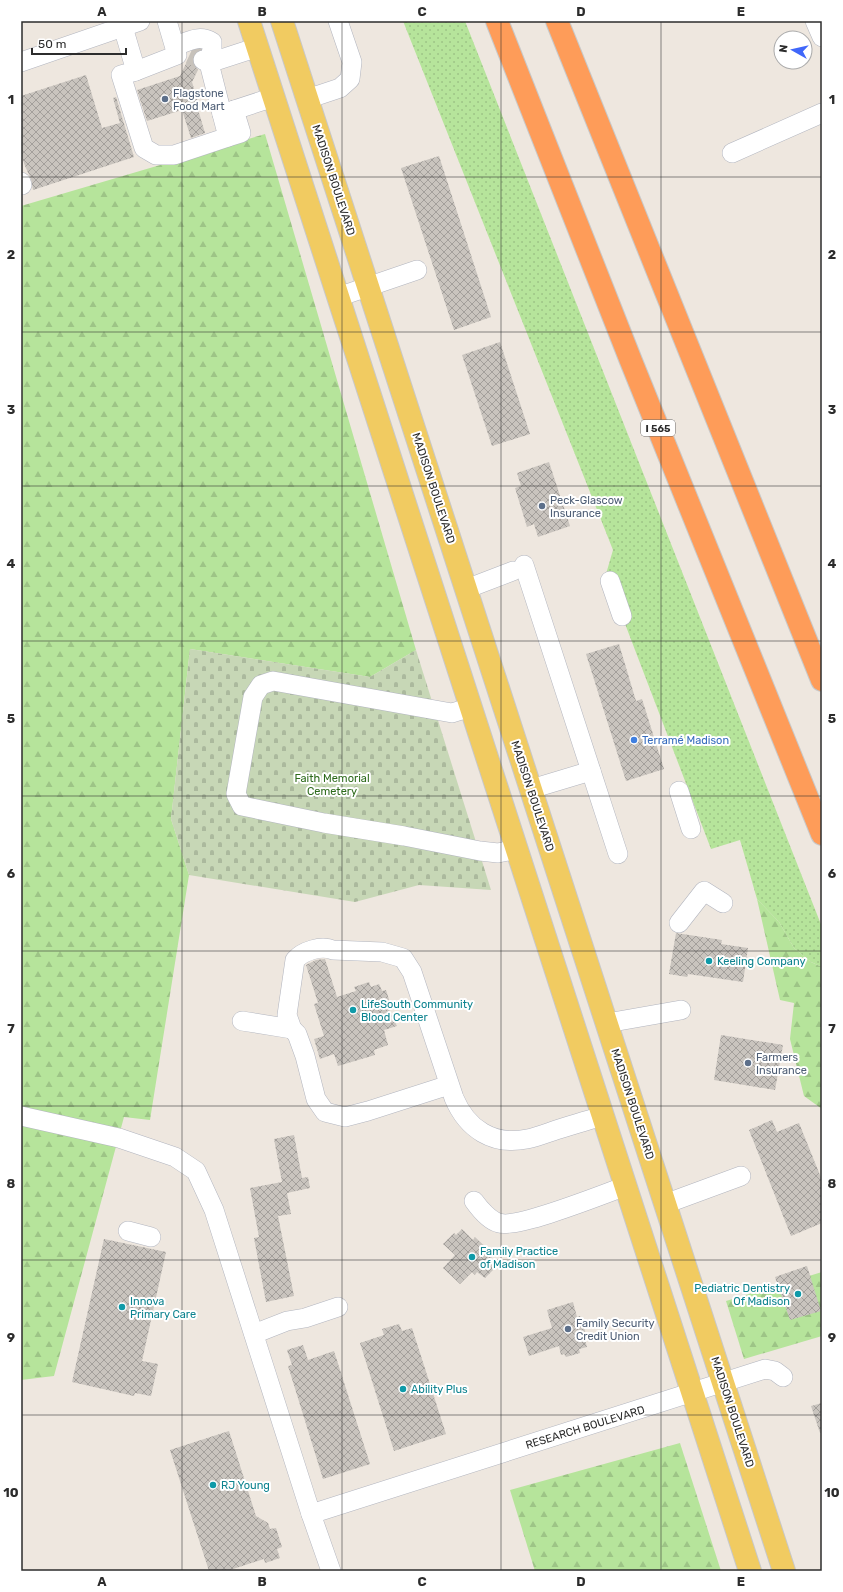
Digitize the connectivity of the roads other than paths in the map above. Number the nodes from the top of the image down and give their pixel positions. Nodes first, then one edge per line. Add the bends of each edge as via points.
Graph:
1 (167, 21) edge
2 (249, 21) edge
3 (282, 21) edge
4 (338, 21) edge
5 (496, 21) edge
6 (558, 21) edge
7 (816, 21) edge
8 (132, 24) edge
9 (822, 37) edge
10 (258, 47) junction
11 (194, 61) junction
12 (21, 62) edge
13 (136, 71) junction
14 (274, 97) junction
15 (307, 99) junction
16 (228, 112) junction
17 (822, 113) edge
18 (732, 153) dead end
19 (417, 270) dead end
20 (368, 287) junction
21 (338, 297) junction
22 (610, 581) dead end
23 (466, 589) junction
24 (622, 616) dead end
25 (822, 680) edge
26 (471, 707) junction
27 (591, 771) junction
28 (531, 789) junction
29 (679, 792) dead end
30 (691, 829) dead end
31 (822, 834) edge
32 (517, 849) junction
33 (618, 854) dead end
34 (723, 903) dead end
35 (569, 907) junction
36 (539, 918) junction
37 (679, 923) dead end
38 (681, 1010) dead end
39 (242, 1021) dead end
40 (607, 1023) junction
41 (292, 1029) junction
42 (449, 1085) junction
43 (21, 1116) edge
44 (603, 1116) junction
45 (741, 1176) dead end
46 (626, 1186) junction
47 (474, 1201) dead end
48 (665, 1204) junction
49 (128, 1231) dead end
50 (151, 1237) dead end
51 (338, 1307) dead end
52 (254, 1334) junction
53 (783, 1377) dead end
54 (723, 1383) junction
55 (693, 1393) junction
56 (311, 1514) junction
57 (331, 1571) edge
58 (750, 1571) edge
59 (784, 1571) edge

1 - 11 street
2 - 10 main road
3 - 15 main road, MADISON BOULEVARD
4 - 15 street via 352,62 350,79 340,88
5 - 31 highway, I 565
6 - 25 highway
7 - 9 street
8 - 12 street
8 - 13 street
10 - 11 street
10 - 14 main road
11 - 13 street
11 - 16 street
13 - 16 street via 121,75 144,148 156,155 174,155 228,137
14 - 16 street
14 - 21 main road
15 - 20 main road, MADISON BOULEVARD
17 - 18 street
19 - 20 street
20 - 21 street
20 - 23 main road, MADISON BOULEVARD
21 - 26 main road
22 - 24 street
23 - 27 street via 519,568
23 - 28 main road, MADISON BOULEVARD
26 - 32 main road
26 - 32 street via 452,713 273,681 261,685 253,698 236,794 242,806 309,820 480,851
27 - 28 street
27 - 33 street
28 - 35 main road, MADISON BOULEVARD
29 - 30 street
32 - 36 main road
34 - 37 street via 704,890
35 - 36 main road
35 - 40 main road, MADISON BOULEVARD
36 - 44 main road
38 - 40 street
39 - 41 street
40 - 48 main road, MADISON BOULEVARD
41 - 42 street via 297,1034 305,1056 316,1099 325,1112 345,1117
41 - 42 street via 287,1016 295,960 300,954 326,947 333,950 382,952 403,958 412,972
42 - 44 street via 460,1112 469,1123 480,1132 496,1138 527,1139
43 - 52 street via 119,1138 175,1157 196,1171 214,1210
44 - 46 main road
45 - 48 street
46 - 47 street via 511,1224 498,1223 479,1209
46 - 55 main road
48 - 54 main road, MADISON BOULEVARD
49 - 50 street
51 - 52 street via 287,1321
52 - 56 street
53 - 54 street, RESEARCH BOULEVARD via 775,1371 765,1369
54 - 55 street, RESEARCH BOULEVARD
54 - 59 main road, MADISON BOULEVARD
55 - 56 street, RESEARCH BOULEVARD
55 - 58 main road
56 - 57 street

